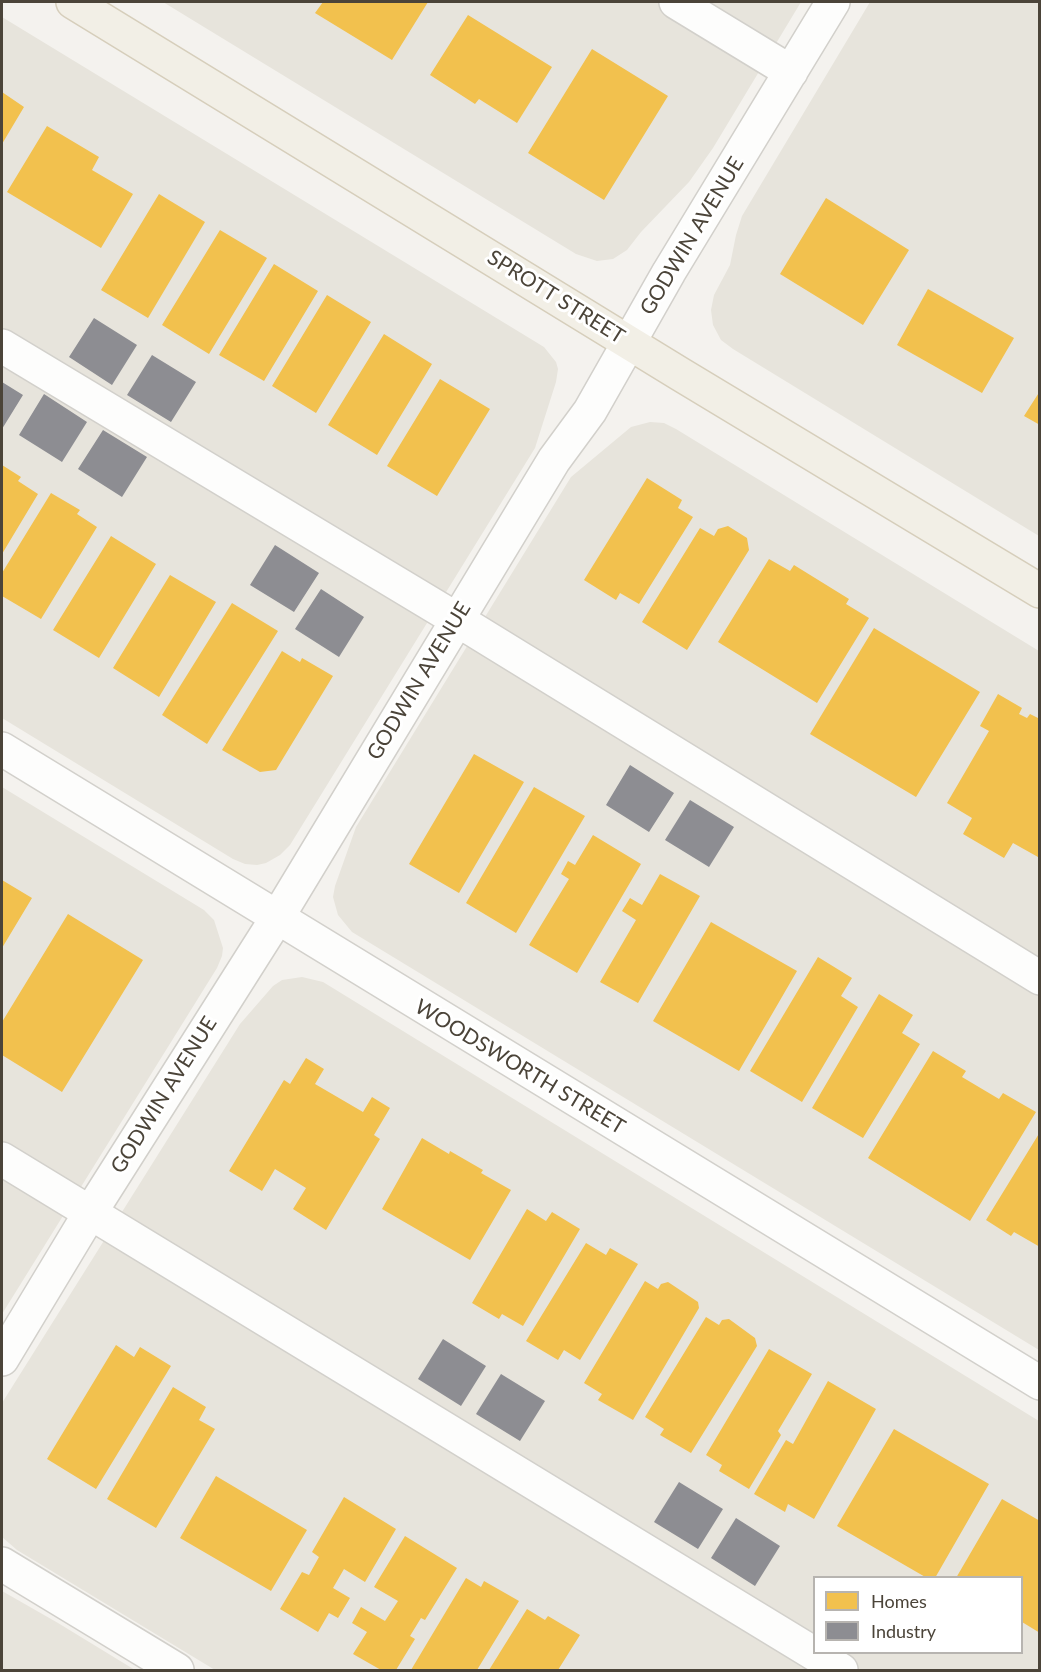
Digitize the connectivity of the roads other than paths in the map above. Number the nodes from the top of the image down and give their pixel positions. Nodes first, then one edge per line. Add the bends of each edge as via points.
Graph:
1 (73, 2) edge
2 (676, 2) edge
3 (833, 2) edge
4 (791, 72) junction
5 (628, 342) junction
6 (2, 346) edge
7 (1040, 591) edge
8 (456, 619) junction
9 (2, 749) edge
10 (277, 918) junction
11 (1040, 978) edge
12 (2, 1159) edge
13 (90, 1213) junction
14 (2, 1359) edge
15 (1040, 1383) edge
16 (2, 1564) edge
17 (177, 1671) edge
18 (840, 1671) edge

1 - 5 main road, SPROTT STREET
2 - 4 street
3 - 4 street, GODWIN AVENUE
4 - 5 street, GODWIN AVENUE
5 - 7 main road, SPROTT STREET
5 - 8 street, GODWIN AVENUE via 590,411 554,460
6 - 8 street
8 - 10 street, GODWIN AVENUE
8 - 11 street
9 - 10 street, WOODSWORTH STREET
10 - 13 street, GODWIN AVENUE
10 - 15 street, WOODSWORTH STREET
12 - 13 street
13 - 14 street, GODWIN AVENUE
13 - 18 street
16 - 17 street

